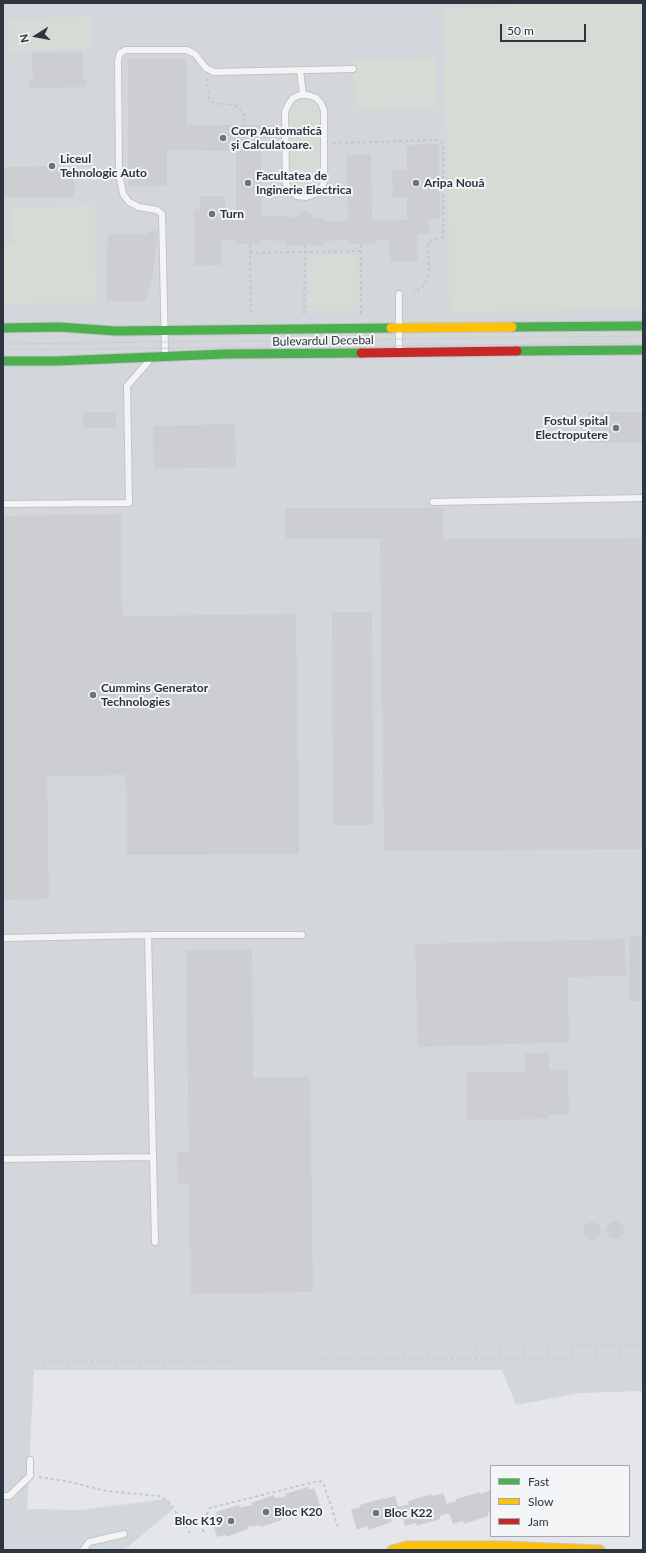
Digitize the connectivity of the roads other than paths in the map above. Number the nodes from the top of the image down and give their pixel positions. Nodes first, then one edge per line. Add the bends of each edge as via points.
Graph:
1 (353, 69) dead end
2 (300, 70) junction
3 (303, 95) junction
4 (399, 294) dead end
5 (643, 326) edge
6 (3, 328) edge
7 (399, 329) junction
8 (165, 330) junction
9 (643, 350) edge
10 (399, 352) junction
11 (152, 357) junction
12 (165, 357) junction
13 (3, 361) edge
14 (643, 498) edge
15 (433, 502) dead end
16 (3, 504) edge
17 (148, 935) junction
18 (302, 935) dead end
19 (3, 938) edge
20 (153, 1157) junction
21 (3, 1159) edge
22 (155, 1242) dead end
23 (30, 1460) dead end
24 (3, 1496) edge
25 (124, 1534) dead end
26 (564, 1549) edge
27 (83, 1550) edge
28 (392, 1550) edge
29 (600, 1550) edge

1 - 2 lane
2 - 3 lane
2 - 8 lane via 214,72 187,50 126,50 120,53 119,174 123,194 129,202 139,207 157,210 162,214
3 - 3 lane via 293,98 285,112 286,184 297,196 306,197 320,192 324,182 324,111 316,98
4 - 7 lane
5 - 7 main road, Bulevardul Decebal
6 - 8 main road, Bulevardul Decebal
7 - 8 main road, Bulevardul Decebal
7 - 10 lane
8 - 12 lane
9 - 10 main road, Bulevardul Decebal
10 - 12 main road, Bulevardul Decebal
11 - 12 main road, Bulevardul Decebal
11 - 13 main road, Bulevardul Decebal
11 - 16 lane via 127,386 129,503
14 - 15 lane
17 - 18 lane
17 - 19 lane
17 - 20 lane
20 - 21 lane
20 - 22 lane
23 - 24 lane via 30,1476 9,1496
25 - 27 lane via 89,1542
26 - 28 main road via 407,1546
26 - 29 main road

